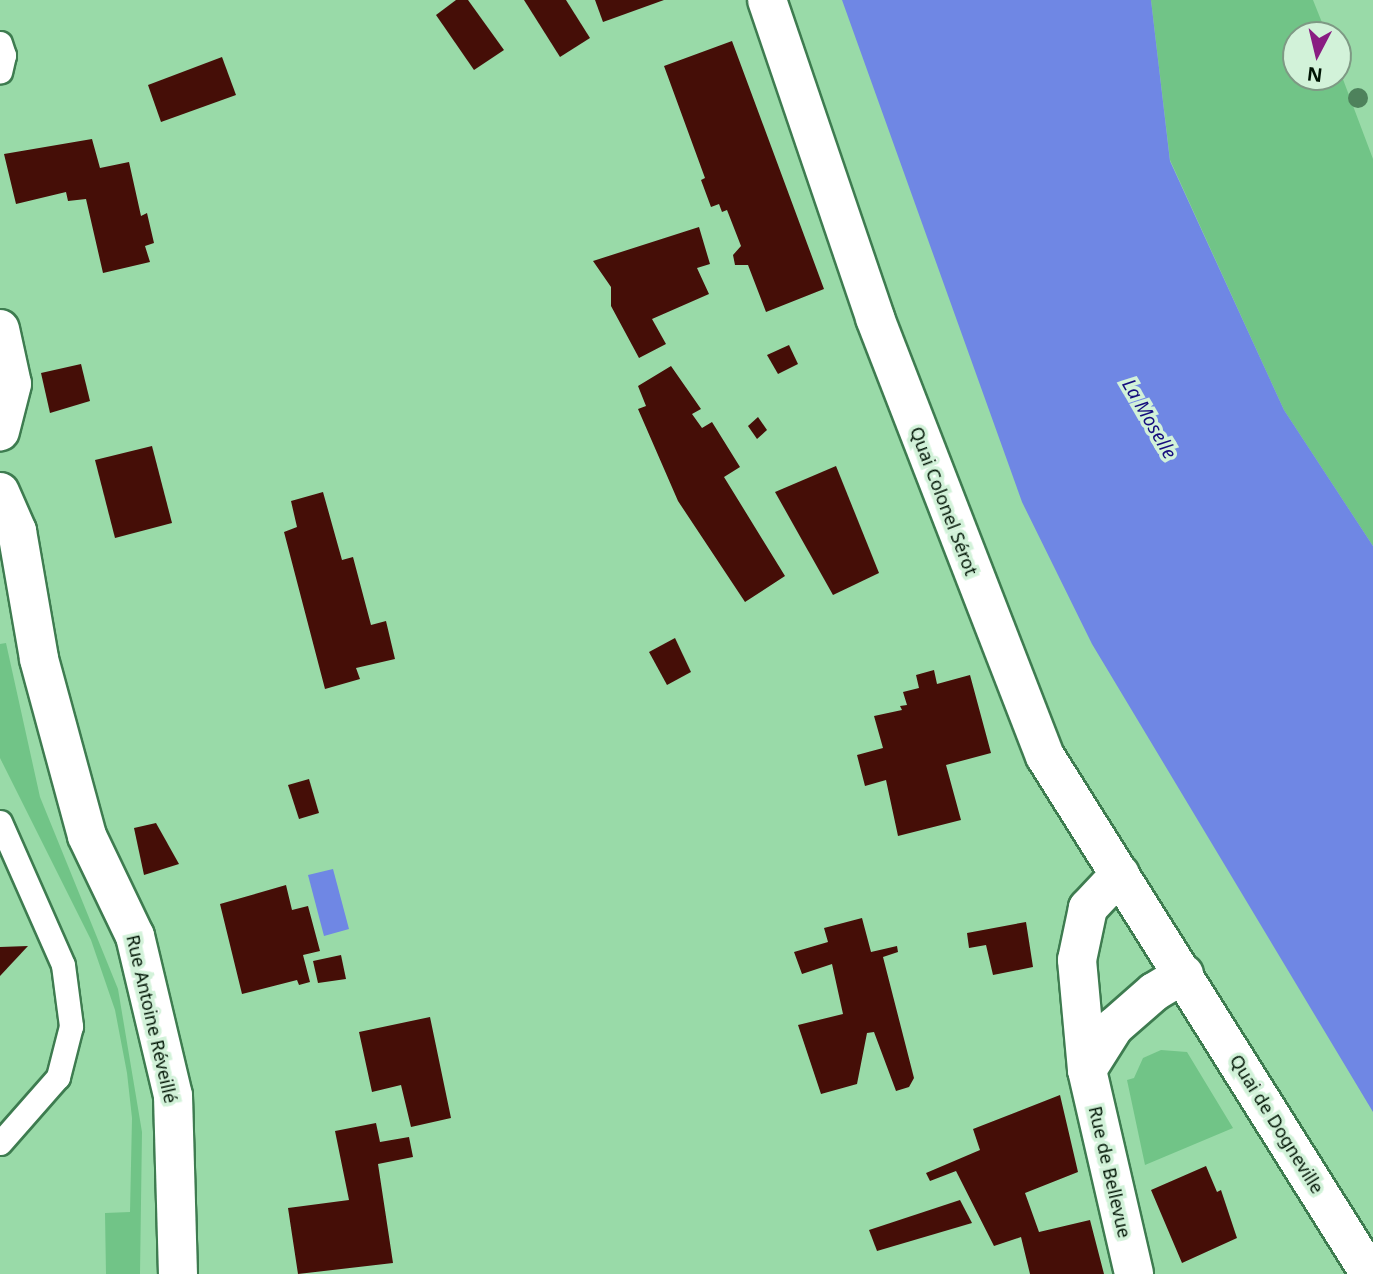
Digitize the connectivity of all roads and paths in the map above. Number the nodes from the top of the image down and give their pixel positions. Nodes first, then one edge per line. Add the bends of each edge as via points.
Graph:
1 (767, 0) edge
2 (0, 43) edge
3 (0, 72) edge
4 (0, 329) edge
5 (0, 431) edge
6 (0, 492) edge
7 (0, 822) edge
8 (1119, 874) junction
9 (1184, 974) junction
10 (1087, 1070) junction
11 (0, 1143) edge
12 (178, 1274) edge
13 (1134, 1274) edge
14 (1370, 1274) edge

1 - 8 street, Quai Colonel Sérot via 875,318 982,602 1045,755
2 - 3 lane via 4,55
4 - 5 street via 12,384
6 - 12 street, Rue Antoine Réveillé via 17,531 39,659 87,836 135,936 173,1096
7 - 11 lane via 63,965 71,1026 58,1077
8 - 9 street, Quai Colonel Sérot
8 - 10 street, Rue de Bellevue via 1088,908 1077,960
9 - 10 street via 1154,992 1114,1027
9 - 14 street, Quai de Dogneville
10 - 13 street, Rue de Bellevue

